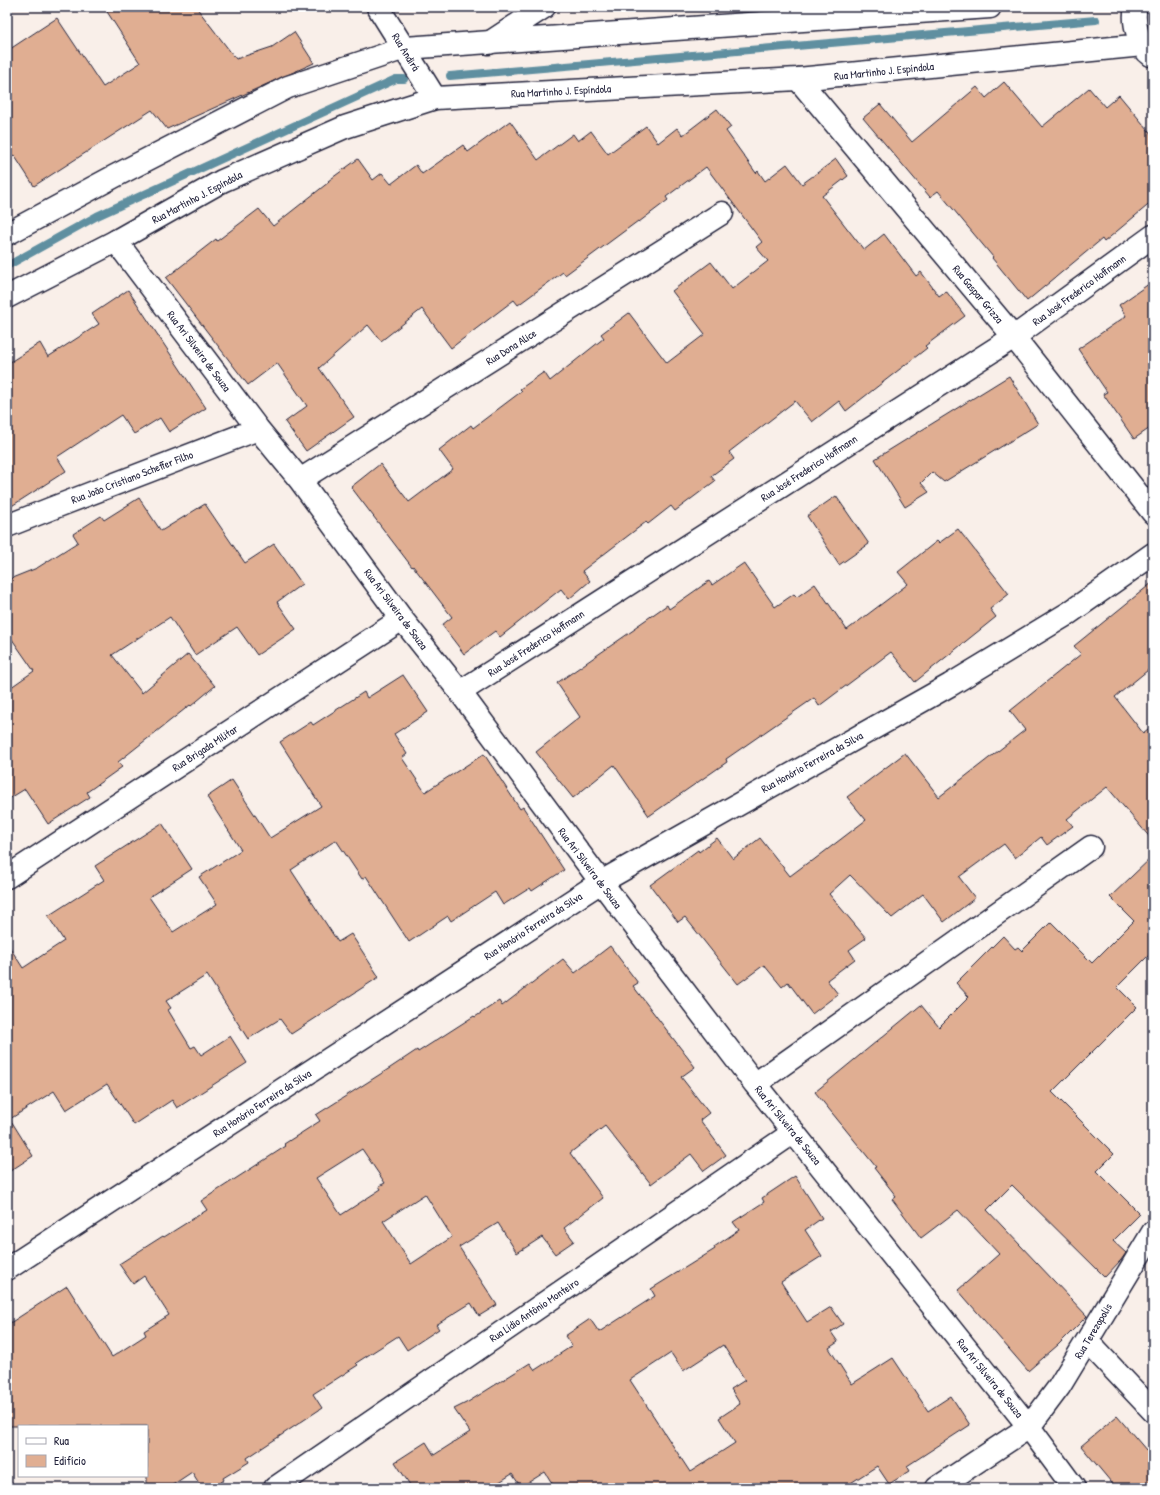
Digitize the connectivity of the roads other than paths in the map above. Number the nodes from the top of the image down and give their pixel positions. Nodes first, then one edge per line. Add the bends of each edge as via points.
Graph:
1 (378, 7) edge
2 (544, 7) edge
3 (990, 7) edge
4 (1136, 7) edge
5 (489, 43) junction
6 (404, 48) junction
7 (1149, 54) edge
8 (798, 79) junction
9 (435, 98) junction
10 (722, 213) dead end
11 (7, 234) edge
12 (1153, 236) edge
13 (116, 241) junction
14 (7, 297) edge
15 (1014, 336) junction
16 (258, 429) junction
17 (300, 480) junction
18 (1153, 513) edge
19 (7, 526) edge
20 (1153, 554) edge
21 (402, 619) junction
22 (460, 692) junction
23 (1091, 847) dead end
24 (7, 878) edge
25 (601, 882) junction
26 (754, 1084) junction
27 (794, 1132) junction
28 (1153, 1232) edge
29 (7, 1269) edge
30 (1087, 1341) junction
31 (1153, 1411) edge
32 (1029, 1427) junction
33 (275, 1488) edge
34 (937, 1488) edge
35 (1074, 1488) edge

1 - 6 street, Rua Andirá
2 - 5 street
3 - 5 street
4 - 7 street via 1135,28
5 - 6 street
6 - 9 street, Rua Andirá
6 - 11 street via 288,88
7 - 8 street, Rua Martinho J. Espíndola
8 - 9 street, Rua Martinho J. Espíndola
8 - 15 street, Rua Gaspar Grizza
9 - 13 street, Rua Martinho J. Espíndola via 345,127 222,181
10 - 17 street, Rua Dona Alice
12 - 15 street, Rua José Frederico Hoffmann
13 - 14 street, Rua Martinho J. Espíndola
13 - 16 street, Rua Ari Silveira de Souza
15 - 18 street, Rua Gaspar Grizza
15 - 22 street, Rua José Frederico Hoffmann
16 - 17 street, Rua Ari Silveira de Souza
16 - 19 street, Rua João Cristiano Scheffer Filho
17 - 21 street, Rua Ari Silveira de Souza
20 - 25 street, Rua Honório Ferreira da Silva via 1070,613 963,677
21 - 22 street, Rua Ari Silveira de Souza
21 - 24 street, Rua Brigada Militar
22 - 25 street, Rua Ari Silveira de Souza
23 - 26 street
25 - 26 street, Rua Ari Silveira de Souza
25 - 29 street, Rua Honório Ferreira da Silva
26 - 27 street, Rua Ari Silveira de Souza
27 - 32 street, Rua Ari Silveira de Souza
27 - 33 street, Rua Lídio Antônio Monteiro
28 - 30 street, Rua Terezopolis
30 - 31 street
30 - 32 street, Rua Terezopolis via 1059,1387
32 - 34 street, Rua Terezopolis
32 - 35 street, Rua Ari Silveira de Souza

